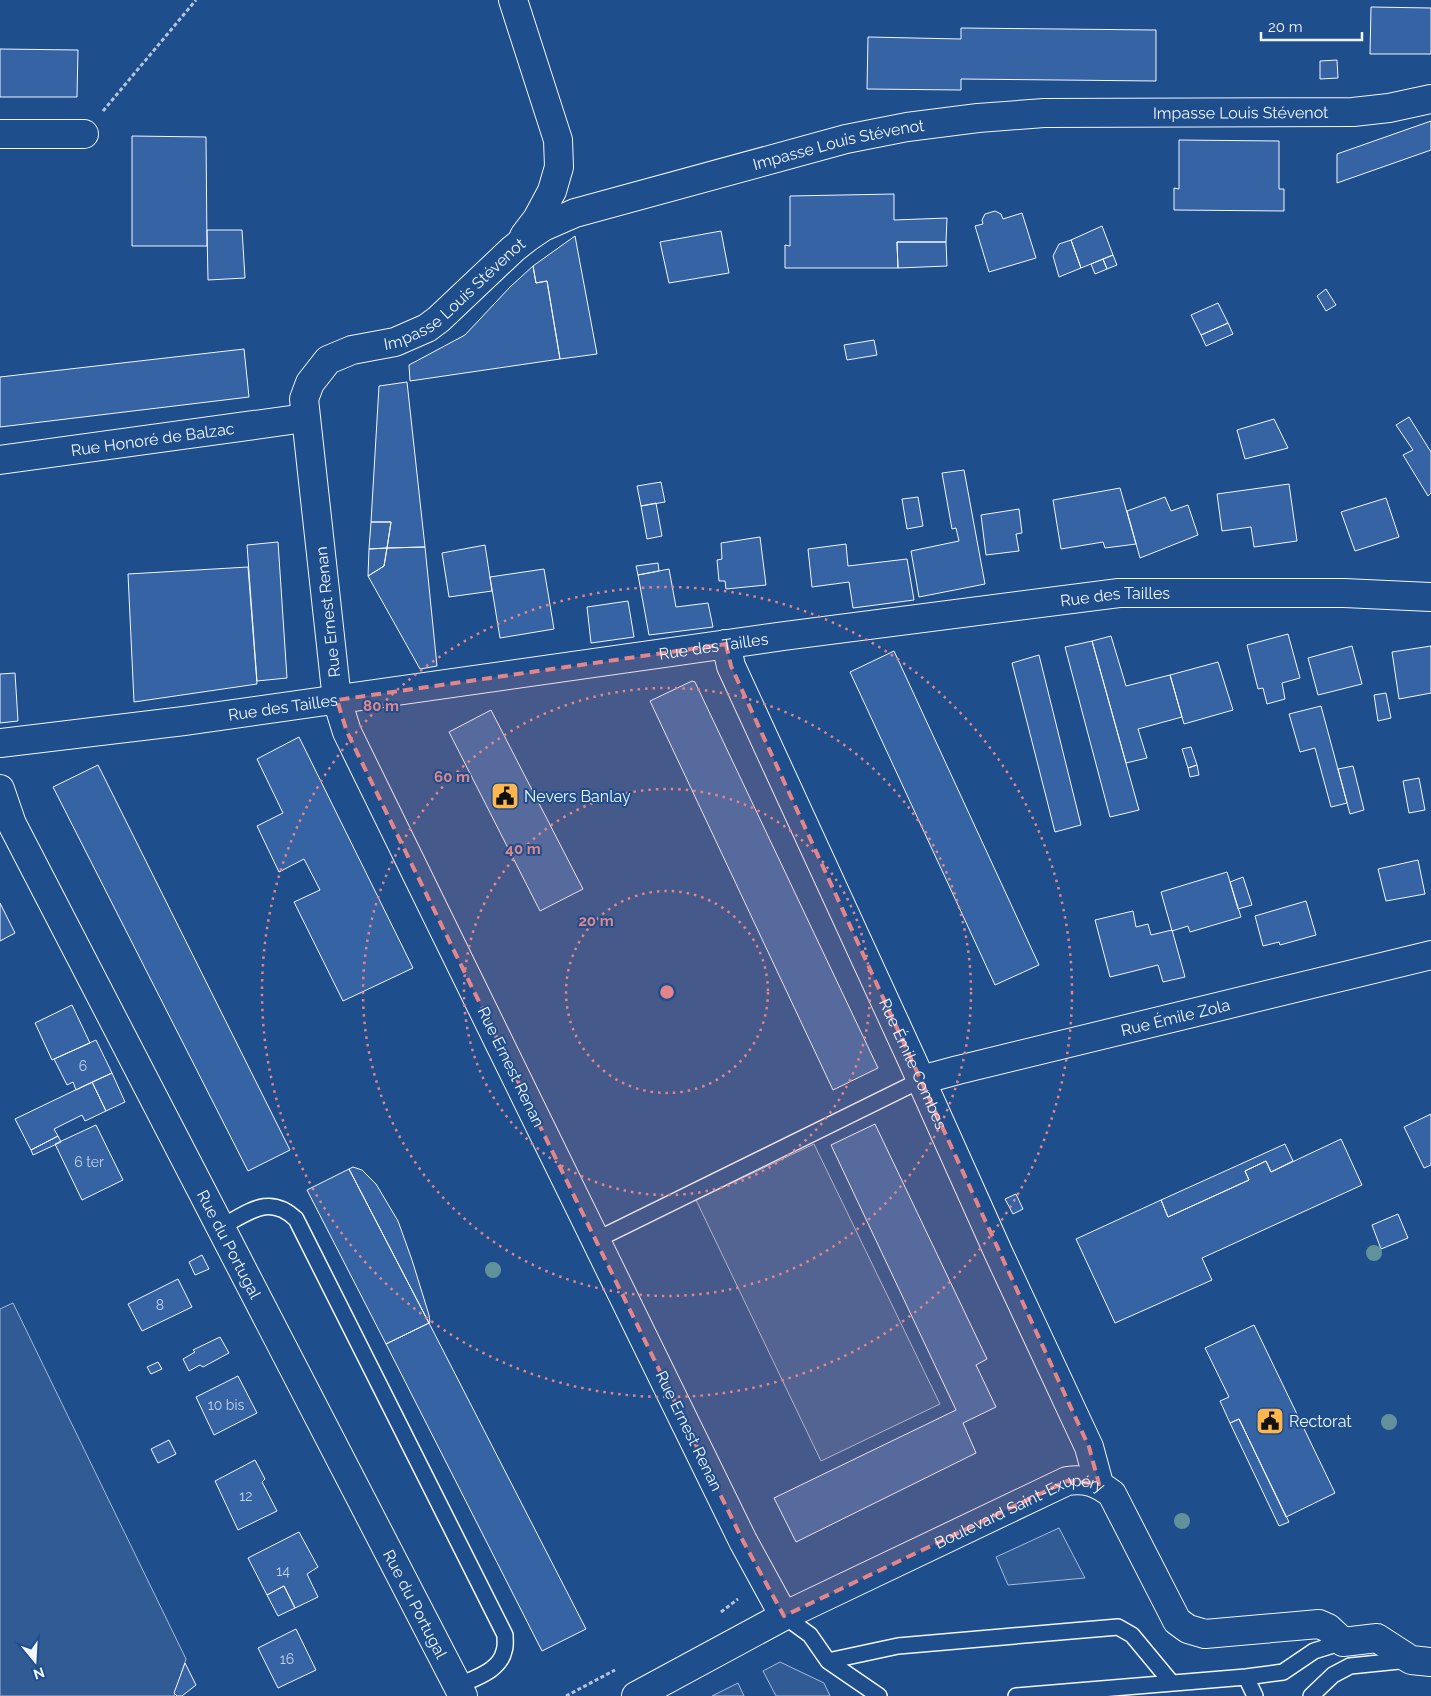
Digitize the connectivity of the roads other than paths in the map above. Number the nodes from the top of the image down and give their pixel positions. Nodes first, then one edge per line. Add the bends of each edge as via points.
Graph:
1 (512, 0) edge
2 (1431, 99) edge
3 (0, 134) edge
4 (84, 134) road end
5 (515, 247) junction
6 (310, 383) joint
7 (306, 418) junction
8 (0, 460) edge
9 (1431, 597) edge
10 (726, 644) junction
11 (337, 700) junction
12 (0, 743) edge
13 (0, 789) edge
14 (1431, 955) edge
15 (922, 1080) junction
16 (221, 1227) junction
17 (596, 1240) junction
18 (1099, 1484) junction
19 (784, 1616) junction
20 (1343, 1642) junction
21 (828, 1661) junction
22 (1421, 1661) edge
23 (1246, 1677) junction
24 (1171, 1682) junction
25 (461, 1691) edge
26 (636, 1696) edge
27 (879, 1696) edge
28 (1016, 1696) edge
29 (1255, 1696) edge
30 (1311, 1696) edge

1 - 5 street via 558,140 559,167 552,191 537,220
2 - 5 street, Impasse Louis Stévenot via 1353,112 1044,113 907,127 846,139 575,213 543,226
3 - 4 street
5 - 6 street, Impasse Louis Stévenot via 427,328 395,342 352,350 328,360
6 - 7 street, Rue Ernest Renan via 304,399
7 - 8 street, Rue Honoré de Balzac
7 - 11 street, Rue Ernest Renan
9 - 10 street, Rue des Tailles via 1344,593 1119,594
10 - 11 street, Rue des Tailles
10 - 15 street, Rue Émile Combes via 731,666
11 - 12 street, Rue des Tailles
11 - 17 street, Rue Ernest Renan via 351,741
13 - 16 street, Rue du Portugal via 12,824
14 - 15 street, Rue Émile Zola
15 - 17 lane
15 - 18 street, Rue Émile Combes via 1089,1447
16 - 25 street, Rue du Portugal
16 - 25 lane via 260,1206 281,1207 296,1219 505,1635 504,1652 498,1663
17 - 19 street, Rue Ernest Renan via 743,1541
18 - 19 street, Boulevard Saint-Exupéry via 1068,1481
18 - 20 street, Boulevard Saint-Exupéry via 1112,1494 1177,1621 1188,1629 1205,1634 1319,1624
19 - 21 lane via 810,1635
19 - 26 street, Boulevard Saint-Exupéry
20 - 22 street via 1377,1638
20 - 23 lane via 1314,1651 1283,1672
21 - 24 lane via 898,1646 1118,1627 1132,1635
21 - 27 lane
22 - 30 lane via 1350,1666 1333,1675
23 - 24 lane
23 - 29 lane
24 - 28 lane

